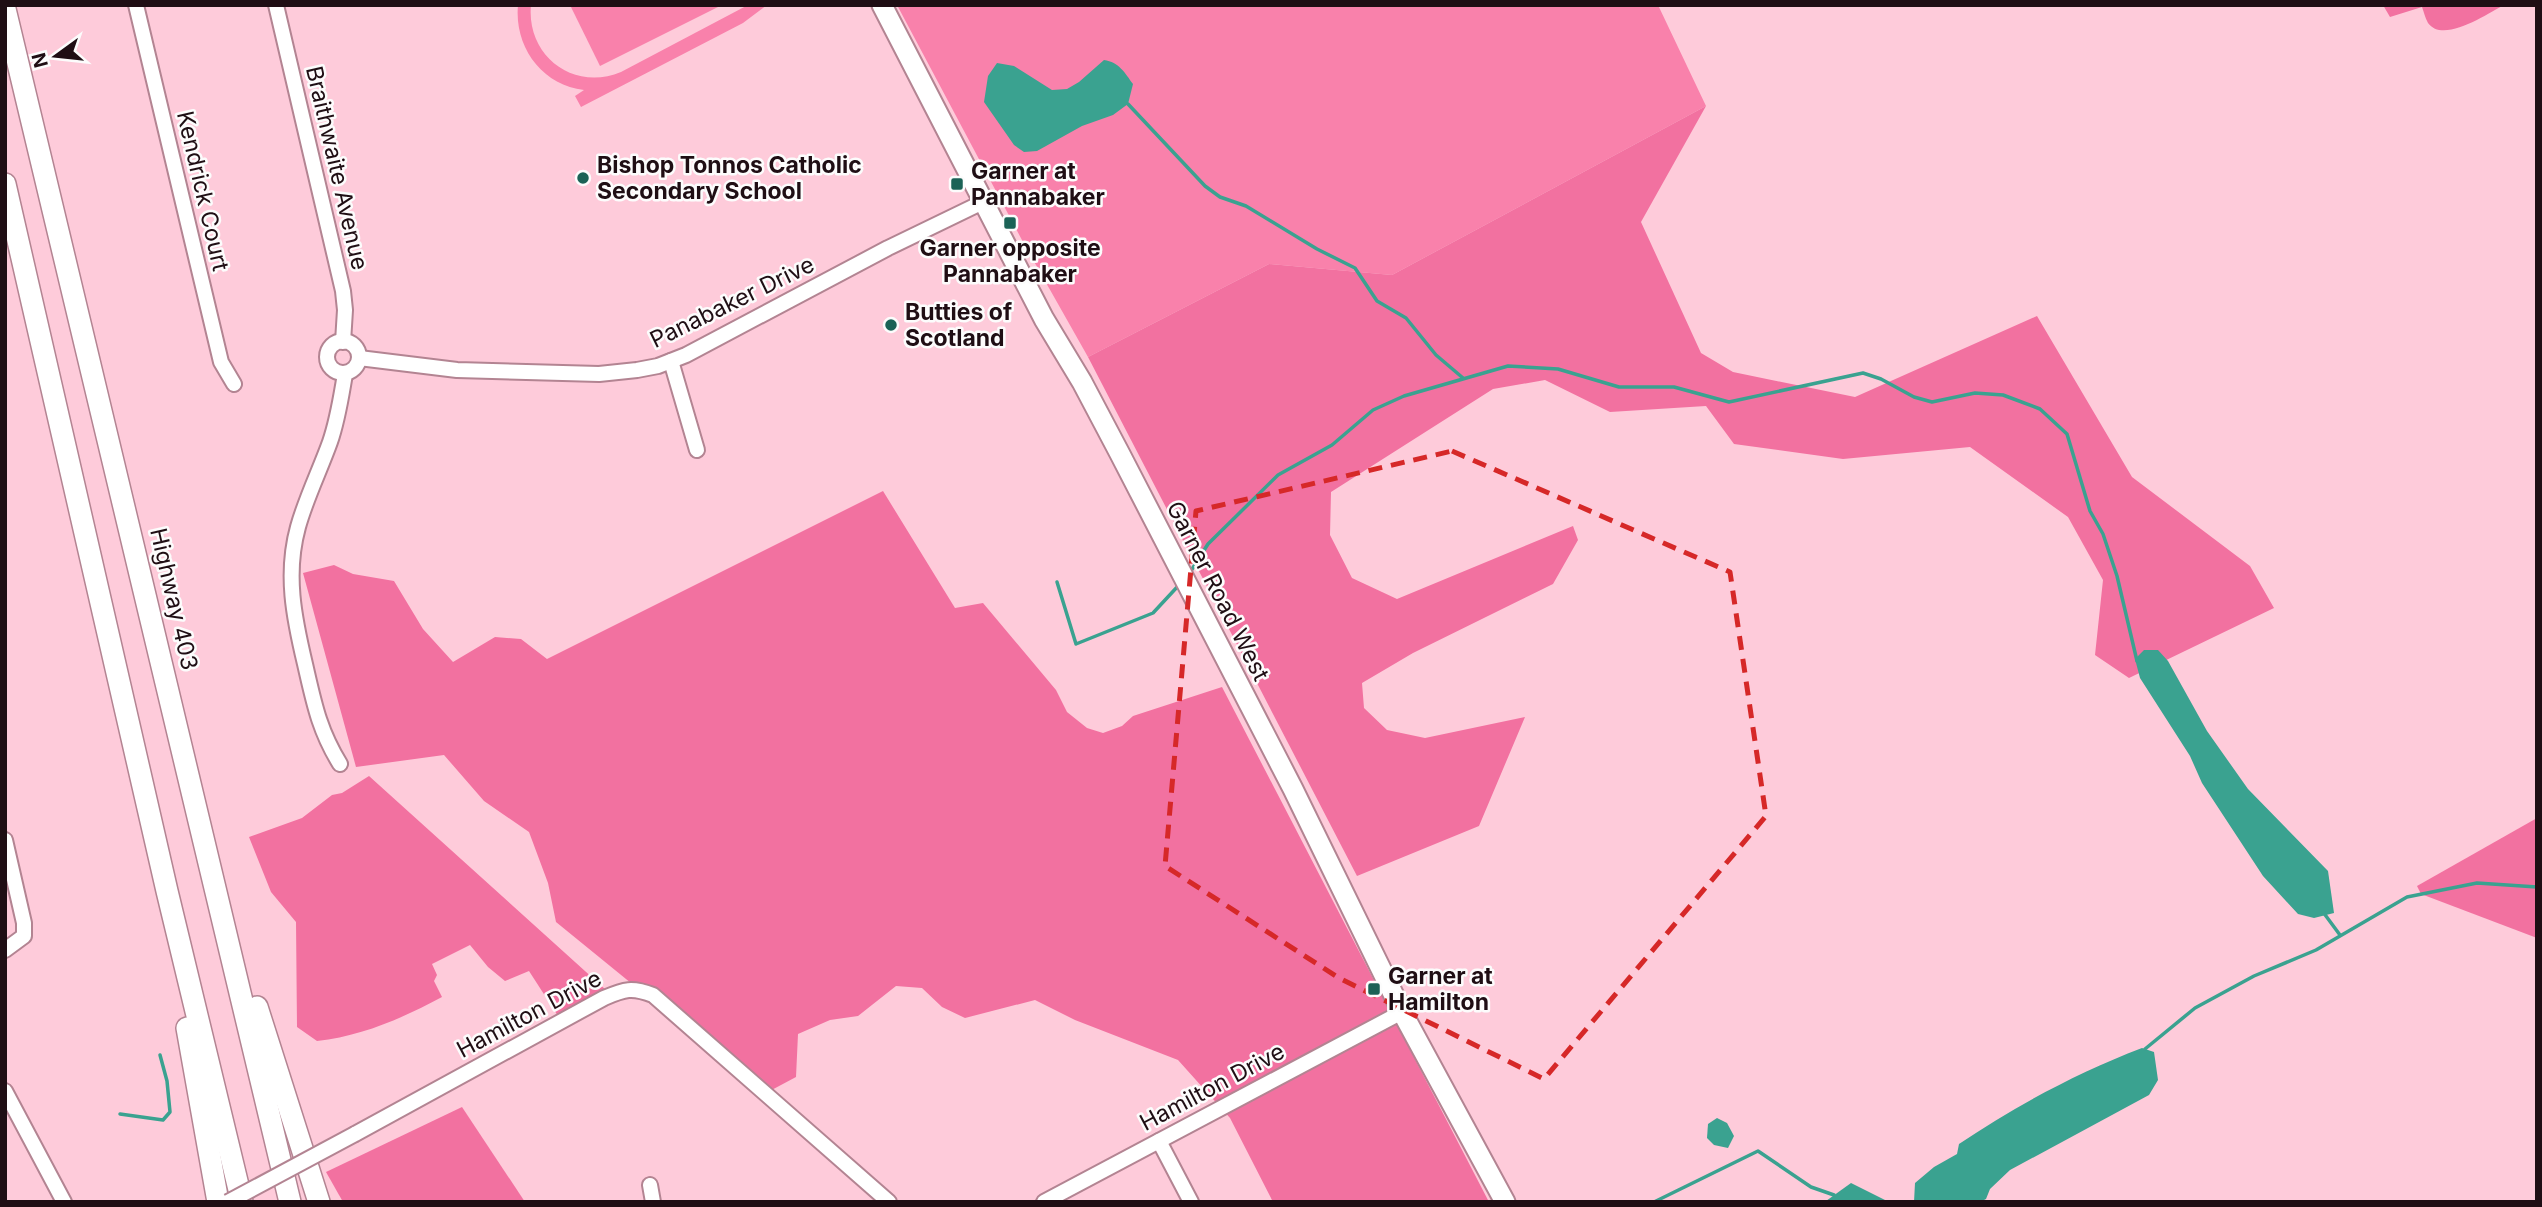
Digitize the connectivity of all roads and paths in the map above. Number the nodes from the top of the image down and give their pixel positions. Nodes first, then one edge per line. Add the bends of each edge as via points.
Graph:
1 (136, 5) edge
2 (276, 5) edge
3 (882, 5) edge
4 (5, 9) edge
5 (5, 184) edge
6 (983, 202) junction
7 (343, 342) junction
8 (359, 358) junction
9 (671, 361) junction
10 (345, 374) junction
11 (234, 384) dead end
12 (697, 450) dead end
13 (340, 764) dead end
14 (5, 840) edge
15 (209, 860) junction
16 (167, 891) junction
17 (5, 950) edge
18 (1402, 1012) junction
19 (5, 1091) edge
20 (1159, 1141) junction
21 (650, 1185) dead end
22 (64, 1202) edge
23 (218, 1202) edge
24 (228, 1202) edge
25 (242, 1202) edge
26 (290, 1202) edge
27 (318, 1202) edge
28 (653, 1202) edge
29 (888, 1202) edge
30 (1044, 1202) edge
31 (1191, 1202) edge
32 (1506, 1202) edge

1 - 11 street, Kendrick Court via 220,362
2 - 7 street, Braithwaite Avenue via 337,265 345,310
3 - 6 main road, Garner Road West
4 - 15 highway, Highway 403
5 - 16 highway
6 - 9 street, Panabaker Drive
6 - 18 main road, Garner Road West via 1133,479
7 - 8 street via 353,345
7 - 10 street via 334,345 327,358 332,369
8 - 9 street, Panabaker Drive via 457,370 599,374 630,372
8 - 10 street via 356,367
9 - 12 street
10 - 13 street via 331,439 298,526 290,583 320,726
14 - 17 street via 24,923 24,936
15 - 26 highway, Highway 403
15 - 27 highway
16 - 23 highway
16 - 25 highway
18 - 20 street, Hamilton Drive
18 - 32 main road, Garner Road West
19 - 22 street
20 - 30 street, Hamilton Drive
20 - 31 street
21 - 28 street
24 - 29 street, Hamilton Drive, bridge via 604,998 637,989 653,995

